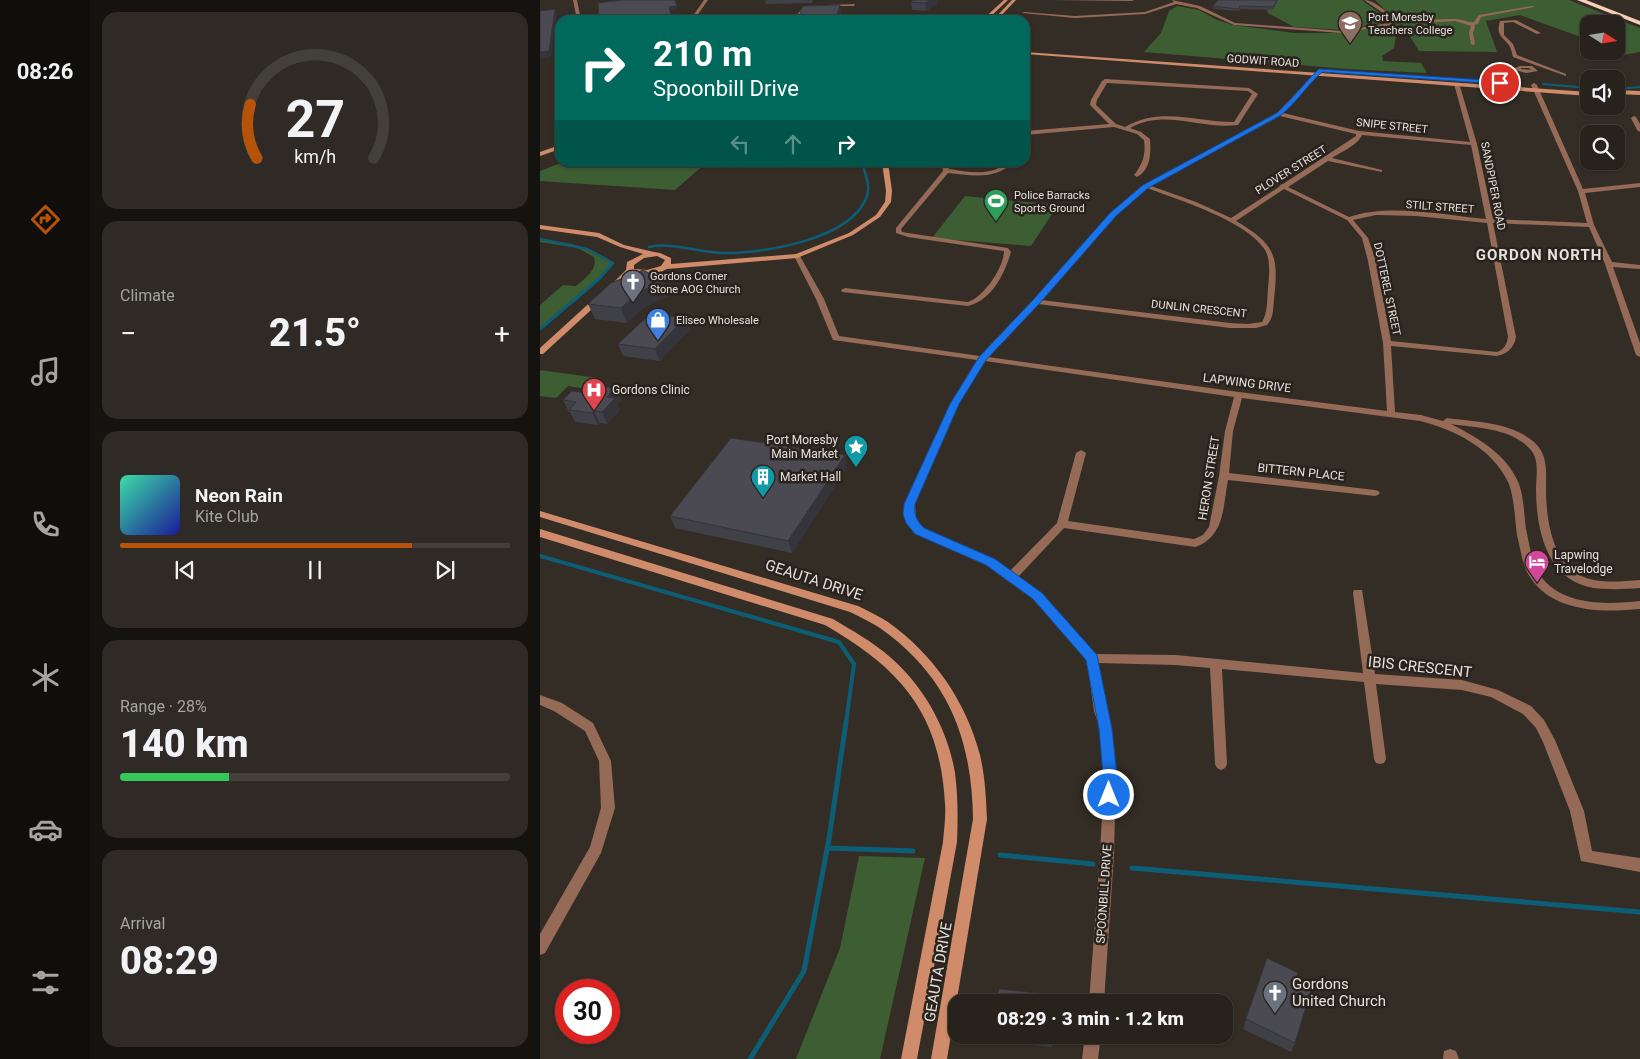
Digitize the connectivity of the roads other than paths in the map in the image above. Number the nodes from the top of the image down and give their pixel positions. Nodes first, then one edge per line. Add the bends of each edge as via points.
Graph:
1 (575, 0) edge
2 (706, 0) edge
3 (816, 0) edge
4 (1006, 0) edge
5 (1014, 0) edge
6 (1055, 0) edge
7 (1132, 0) edge
8 (1366, 0) edge
9 (1580, 0) edge
10 (1593, 0) edge
11 (1175, 1) edge
12 (854, 6) dead end
13 (1532, 7) dead end
14 (818, 8) junction
15 (1024, 13) dead end
16 (578, 15) edge
17 (696, 15) edge
18 (799, 15) edge
19 (990, 15) edge
20 (1000, 15) edge
21 (1391, 16) junction
22 (1640, 18) edge
23 (1640, 23) edge
24 (1470, 24) junction
25 (1539, 33) dead end
26 (1473, 44) dead end
27 (1030, 49) edge
28 (1030, 53) edge
29 (1520, 65) dead end
30 (1540, 67) junction
31 (1318, 72) junction
32 (1485, 72) dead end
33 (1564, 75) dead end
34 (1500, 83) junction
35 (1457, 84) junction
36 (1534, 87) junction
37 (1580, 89) edge
38 (1625, 92) edge
39 (1580, 93) edge
40 (1640, 93) edge
41 (1625, 97) edge
42 (1640, 98) edge
43 (1279, 114) junction
44 (1634, 118) dead end
45 (1114, 125) junction
46 (1125, 130) junction
47 (1640, 130) edge
48 (1030, 133) edge
49 (1359, 134) junction
50 (1474, 144) junction
51 (555, 146) edge
52 (555, 147) edge
53 (540, 150) edge
54 (540, 154) edge
55 (1328, 159) junction
56 (886, 167) edge
57 (946, 167) edge
58 (1007, 167) edge
59 (946, 171) junction
60 (1380, 171) dead end
61 (1137, 176) dead end
62 (1146, 186) junction
63 (1282, 186) junction
64 (1640, 186) edge
65 (1582, 191) junction
66 (1349, 219) junction
67 (1231, 221) junction
68 (1489, 221) junction
69 (1591, 226) junction
70 (540, 227) edge
71 (622, 246) junction
72 (652, 254) junction
73 (798, 256) junction
74 (668, 259) junction
75 (710, 263) junction
76 (1609, 264) junction
77 (630, 267) junction
78 (1640, 267) edge
79 (664, 268) junction
80 (646, 272) junction
81 (616, 285) junction
82 (845, 290) dead end
83 (1036, 302) junction
84 (1387, 343) junction
85 (540, 352) edge
86 (1640, 355) edge
87 (982, 359) junction
88 (1239, 395) junction
89 (1391, 413) junction
90 (1421, 418) junction
91 (1081, 453) dead end
92 (1224, 476) junction
93 (1375, 493) dead end
94 (540, 514) edge
95 (1062, 524) junction
96 (540, 533) edge
97 (1010, 578) junction
98 (1640, 584) edge
99 (1358, 592) dead end
100 (1640, 605) edge
101 (1092, 658) junction
102 (1216, 663) junction
103 (1368, 678) junction
104 (540, 700) edge
105 (1380, 759) dead end
106 (1221, 764) dead end
107 (1640, 865) edge
108 (540, 948) edge
109 (1097, 994) edge
110 (1092, 1044) edge
111 (909, 1059) edge
112 (940, 1059) edge
113 (1090, 1059) edge

1 - 16 street
2 - 17 street
3 - 14 street
4 - 19 main road
5 - 20 main road
6 - 7 street
8 - 21 street
9 - 23 highway
10 - 22 highway
11 - 15 street via 1145,13 1075,16
11 - 21 street via 1203,9 1234,24 1317,31 1350,31 1389,24
12 - 14 street
13 - 24 street via 1480,16 1476,23
14 - 18 street via 804,10
21 - 24 street via 1420,22 1453,20
24 - 26 street via 1473,26
25 - 30 street via 1514,21 1502,22 1500,27 1502,36 1511,44 1514,56
27 - 31 main road, GODWIT ROAD
28 - 31 main road, GODWIT ROAD
29 - 30 street via 1517,69 1529,73
30 - 33 street
31 - 34 main road, GODWIT ROAD
31 - 35 main road, GODWIT ROAD
31 - 43 street via 1292,104
32 - 34 street
34 - 36 main road, GODWIT ROAD
35 - 36 main road, GODWIT ROAD
35 - 50 street, SANDPIPER ROAD
36 - 37 main road, GODWIT ROAD
36 - 39 main road, GODWIT ROAD
36 - 65 street
38 - 40 main road
41 - 42 main road
43 - 49 street, SNIPE STREET
43 - 62 street
44 - 47 street
45 - 46 street
45 - 46 street via 1093,104 1105,81 1249,90 1255,94 1236,124 1154,117 1133,123
45 - 48 street
46 - 61 street via 1147,139 1147,161
49 - 50 street, SNIPE STREET
49 - 55 street, PLOVER STREET via 1357,139
50 - 68 street, SANDPIPER ROAD
51 - 53 main road
52 - 54 main road
55 - 60 street
55 - 63 street, PLOVER STREET
56 - 73 main road via 888,202 878,216 851,234
57 - 59 street
58 - 59 street via 991,174
59 - 82 street via 898,229 899,233 1006,249 1006,258 984,296 968,304
62 - 67 street, DUNLIN CRESCENT
62 - 83 street via 1113,214
63 - 66 street, DOTTEREL STREET
63 - 67 street, PLOVER STREET
64 - 65 street
65 - 69 street
66 - 68 street, STILT STREET via 1363,214 1392,214
66 - 84 street, DOTTEREL STREET via 1370,251
67 - 83 street, DUNLIN CRESCENT via 1257,238 1269,251 1272,289 1269,319 1265,324 1223,324
68 - 69 street, STILT STREET
68 - 84 street, SANDPIPER ROAD via 1512,337 1504,352 1482,353
69 - 76 street
70 - 71 main road via 599,234
71 - 72 main road
71 - 77 main road via 629,256
72 - 74 main road
72 - 77 main road via 638,258
73 - 75 main road
73 - 87 street, LAPWING DRIVE via 836,338
74 - 75 main road
74 - 79 main road
75 - 79 main road
76 - 78 street
76 - 86 street
77 - 80 main road
77 - 81 main road
79 - 80 main road
80 - 81 main road
81 - 85 main road
83 - 87 street
84 - 89 street, DOTTEREL STREET
87 - 88 street, LAPWING DRIVE
87 - 97 street via 954,404 910,504 909,514 920,531 990,562
88 - 89 street, LAPWING DRIVE
88 - 92 street, HERON STREET via 1229,432
89 - 90 street, LAPWING DRIVE
90 - 98 street via 1501,429 1531,444 1542,459 1545,525 1549,545 1560,566 1568,574 1589,584 1616,587
90 - 100 street, LAPWING DRIVE via 1446,425 1469,437 1495,455 1506,468 1514,484 1529,563 1547,588 1561,598 1589,606
91 - 95 street
92 - 93 street, BITTERN PLACE
92 - 95 street, HERON STREET via 1214,528 1207,537 1195,543
94 - 112 main road, GEAUTA DRIVE via 854,608 897,634 936,674 958,712 971,746 981,804
95 - 97 street
96 - 111 main road, GEAUTA DRIVE via 829,622 872,648 910,684 939,736 953,814
97 - 101 street via 1037,596
99 - 103 street
101 - 102 street, IBIS CRESCENT
101 - 109 street, SPOONBILL DRIVE via 1106,729 1110,775
102 - 103 street, IBIS CRESCENT
102 - 106 street
103 - 105 street
103 - 107 street, IBIS CRESCENT via 1462,685 1494,693 1527,710 1534,715 1549,740 1577,811 1586,856
104 - 108 street via 558,707 589,727 605,761 608,808 596,849
110 - 113 street

